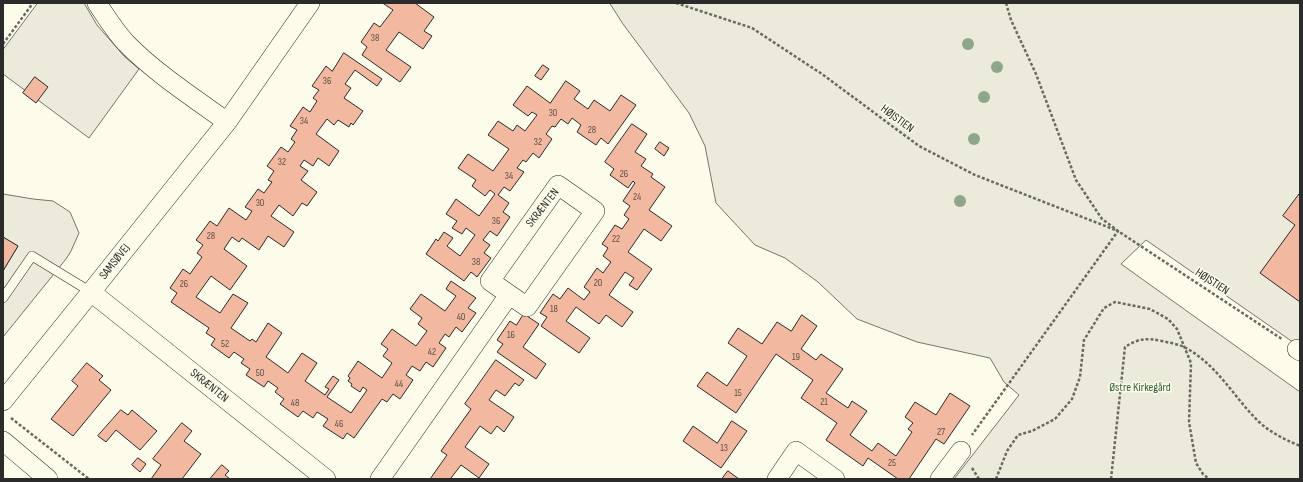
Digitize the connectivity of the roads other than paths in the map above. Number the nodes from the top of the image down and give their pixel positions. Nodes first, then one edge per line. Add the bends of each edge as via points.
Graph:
1 (97, 3) edge
2 (310, 3) edge
3 (227, 122) junction
4 (92, 292) junction
5 (510, 295) junction
6 (3, 298) edge
7 (5, 408) edge
8 (3, 441) edge
9 (961, 451) road end
10 (48, 479) edge
11 (326, 479) edge
12 (380, 479) edge
13 (778, 479) edge
14 (835, 479) edge
15 (940, 479) edge

1 - 3 street via 116,31 139,55
2 - 3 street, SAMSØVEJ
3 - 4 street, SAMSØVEJ
4 - 6 lane via 32,256
4 - 7 street, SAMSØVEJ
4 - 11 street, SKRÆNTEN
5 - 5 street, SKRÆNTEN via 527,307 595,210 558,185 490,281
5 - 12 street
8 - 10 street
9 - 15 street
13 - 14 street via 796,451

